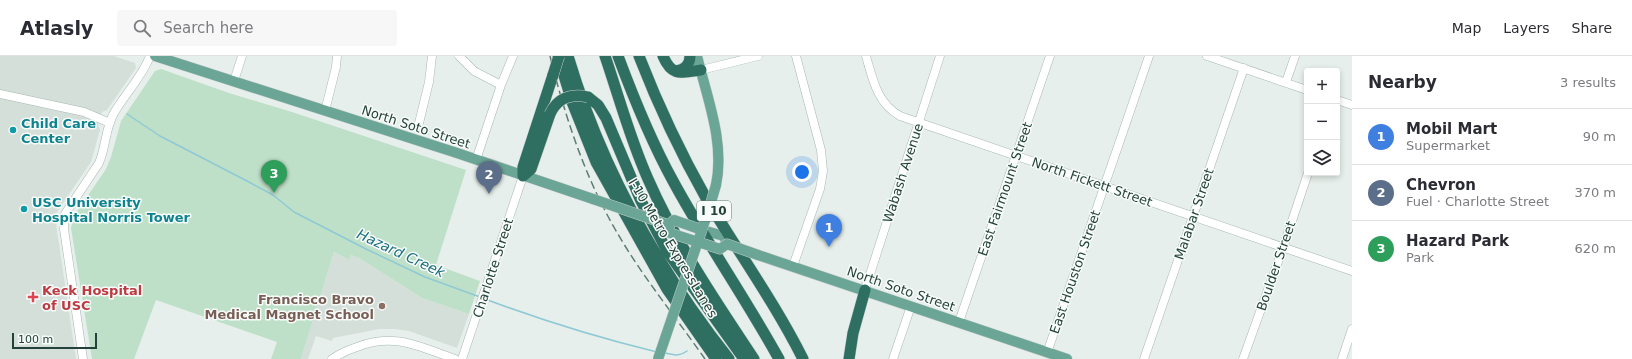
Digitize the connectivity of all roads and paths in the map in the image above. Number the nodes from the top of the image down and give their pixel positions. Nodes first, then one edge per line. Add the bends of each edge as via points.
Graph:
1 (150, 56) edge
2 (155, 56) edge
3 (242, 56) edge
4 (337, 56) edge
5 (432, 56) edge
6 (459, 56) edge
7 (512, 56) edge
8 (559, 56) edge
9 (568, 56) edge
10 (605, 56) edge
11 (618, 56) edge
12 (639, 56) edge
13 (663, 56) edge
14 (690, 56) edge
15 (698, 56) edge
16 (758, 56) edge
17 (796, 56) edge
18 (866, 56) edge
19 (940, 56) edge
20 (1050, 56) edge
21 (1149, 56) edge
22 (1208, 56) edge
23 (1295, 56) edge
24 (1244, 68) junction
25 (672, 70) junction
26 (701, 70) junction
27 (234, 81) junction
28 (1286, 82) junction
29 (501, 85) junction
30 (1304, 89) edge
31 (0, 94) edge
32 (1340, 101) edge
33 (1352, 105) edge
34 (546, 109) junction
35 (325, 111) junction
36 (919, 122) junction
37 (110, 123) junction
38 (419, 123) dead end
39 (1016, 156) junction
40 (476, 160) junction
41 (523, 176) junction
42 (1307, 176) edge
43 (1104, 186) junction
44 (1193, 216) junction
45 (669, 224) junction
46 (702, 230) junction
47 (698, 242) junction
48 (727, 244) junction
49 (1283, 248) junction
50 (793, 266) junction
51 (1352, 271) edge
52 (865, 290) junction
53 (911, 306) junction
54 (959, 322) junction
55 (1352, 329) edge
56 (1047, 352) junction
57 (83, 359) edge
58 (332, 359) edge
59 (455, 359) edge
60 (462, 359) edge
61 (658, 359) edge
62 (716, 359) edge
63 (729, 359) edge
64 (744, 359) edge
65 (754, 359) edge
66 (779, 359) edge
67 (803, 359) edge
68 (849, 359) edge
69 (893, 359) edge
70 (1066, 359) edge
71 (1144, 359) edge
72 (1243, 359) edge
73 (1342, 359) edge

1 - 37 street via 147,65
2 - 27 main road, North Soto Street
3 - 27 street
4 - 35 street
5 - 38 street via 429,82
6 - 29 street via 474,71
7 - 29 street
8 - 34 highway, bridge
8 - 62 highway, I-10 Metro ExpressLanes via 572,102 596,162 667,289
9 - 63 highway, I-10 Metro ExpressLanes via 590,122 624,197 670,275
10 - 65 highway via 634,144 661,207
11 - 66 highway via 641,117 673,182
12 - 67 highway, I 10 via 660,109 681,152
13 - 25 highway
14 - 25 highway via 684,69
15 - 26 main road
16 - 26 street
17 - 50 street via 821,150 823,171 820,189
18 - 36 street, North Fickett Street via 875,89 881,100 893,112
19 - 36 street, Wabash Avenue
20 - 39 street, East Fairmount Street
21 - 43 street, East Houston Street
22 - 24 street
23 - 28 street
24 - 28 street
24 - 44 street, Malabar Street
25 - 26 highway via 680,73
26 - 46 main road, bridge via 716,131 718,160 716,185
27 - 35 main road, North Soto Street
28 - 30 street
29 - 40 street
31 - 37 street via 77,110
32 - 33 street
34 - 41 highway via 531,169
34 - 64 highway, bridge via 566,97 577,95 588,97 598,105 666,251
35 - 40 main road, North Soto Street
36 - 39 street, North Fickett Street
36 - 52 street, Wabash Avenue
37 - 57 street via 101,158 65,214 64,222
39 - 43 street, North Fickett Street
39 - 54 street, East Fairmount Street
40 - 41 main road, North Soto Street
41 - 45 main road, North Soto Street, bridge
41 - 60 street, Charlotte Street
42 - 49 street, Boulder Street
43 - 44 street, North Fickett Street
43 - 56 street, East Houston Street
44 - 49 street, North Fickett Street
44 - 71 street, Malabar Street
45 - 46 main road, North Soto Street, bridge via 674,220
45 - 47 main road, North Soto Street, bridge via 670,233
46 - 47 main road, bridge
46 - 48 main road, North Soto Street via 724,236
47 - 48 main road, North Soto Street, bridge via 720,250
47 - 61 main road, bridge
48 - 50 main road, North Soto Street, bridge
49 - 51 street, North Fickett Street
49 - 72 street, Boulder Street
50 - 52 main road, North Soto Street
52 - 53 main road, North Soto Street
52 - 68 highway
53 - 54 main road, North Soto Street
53 - 69 street
54 - 56 main road, North Soto Street
55 - 73 street
56 - 70 main road, North Soto Street
58 - 59 street via 372,341 389,339 407,342

